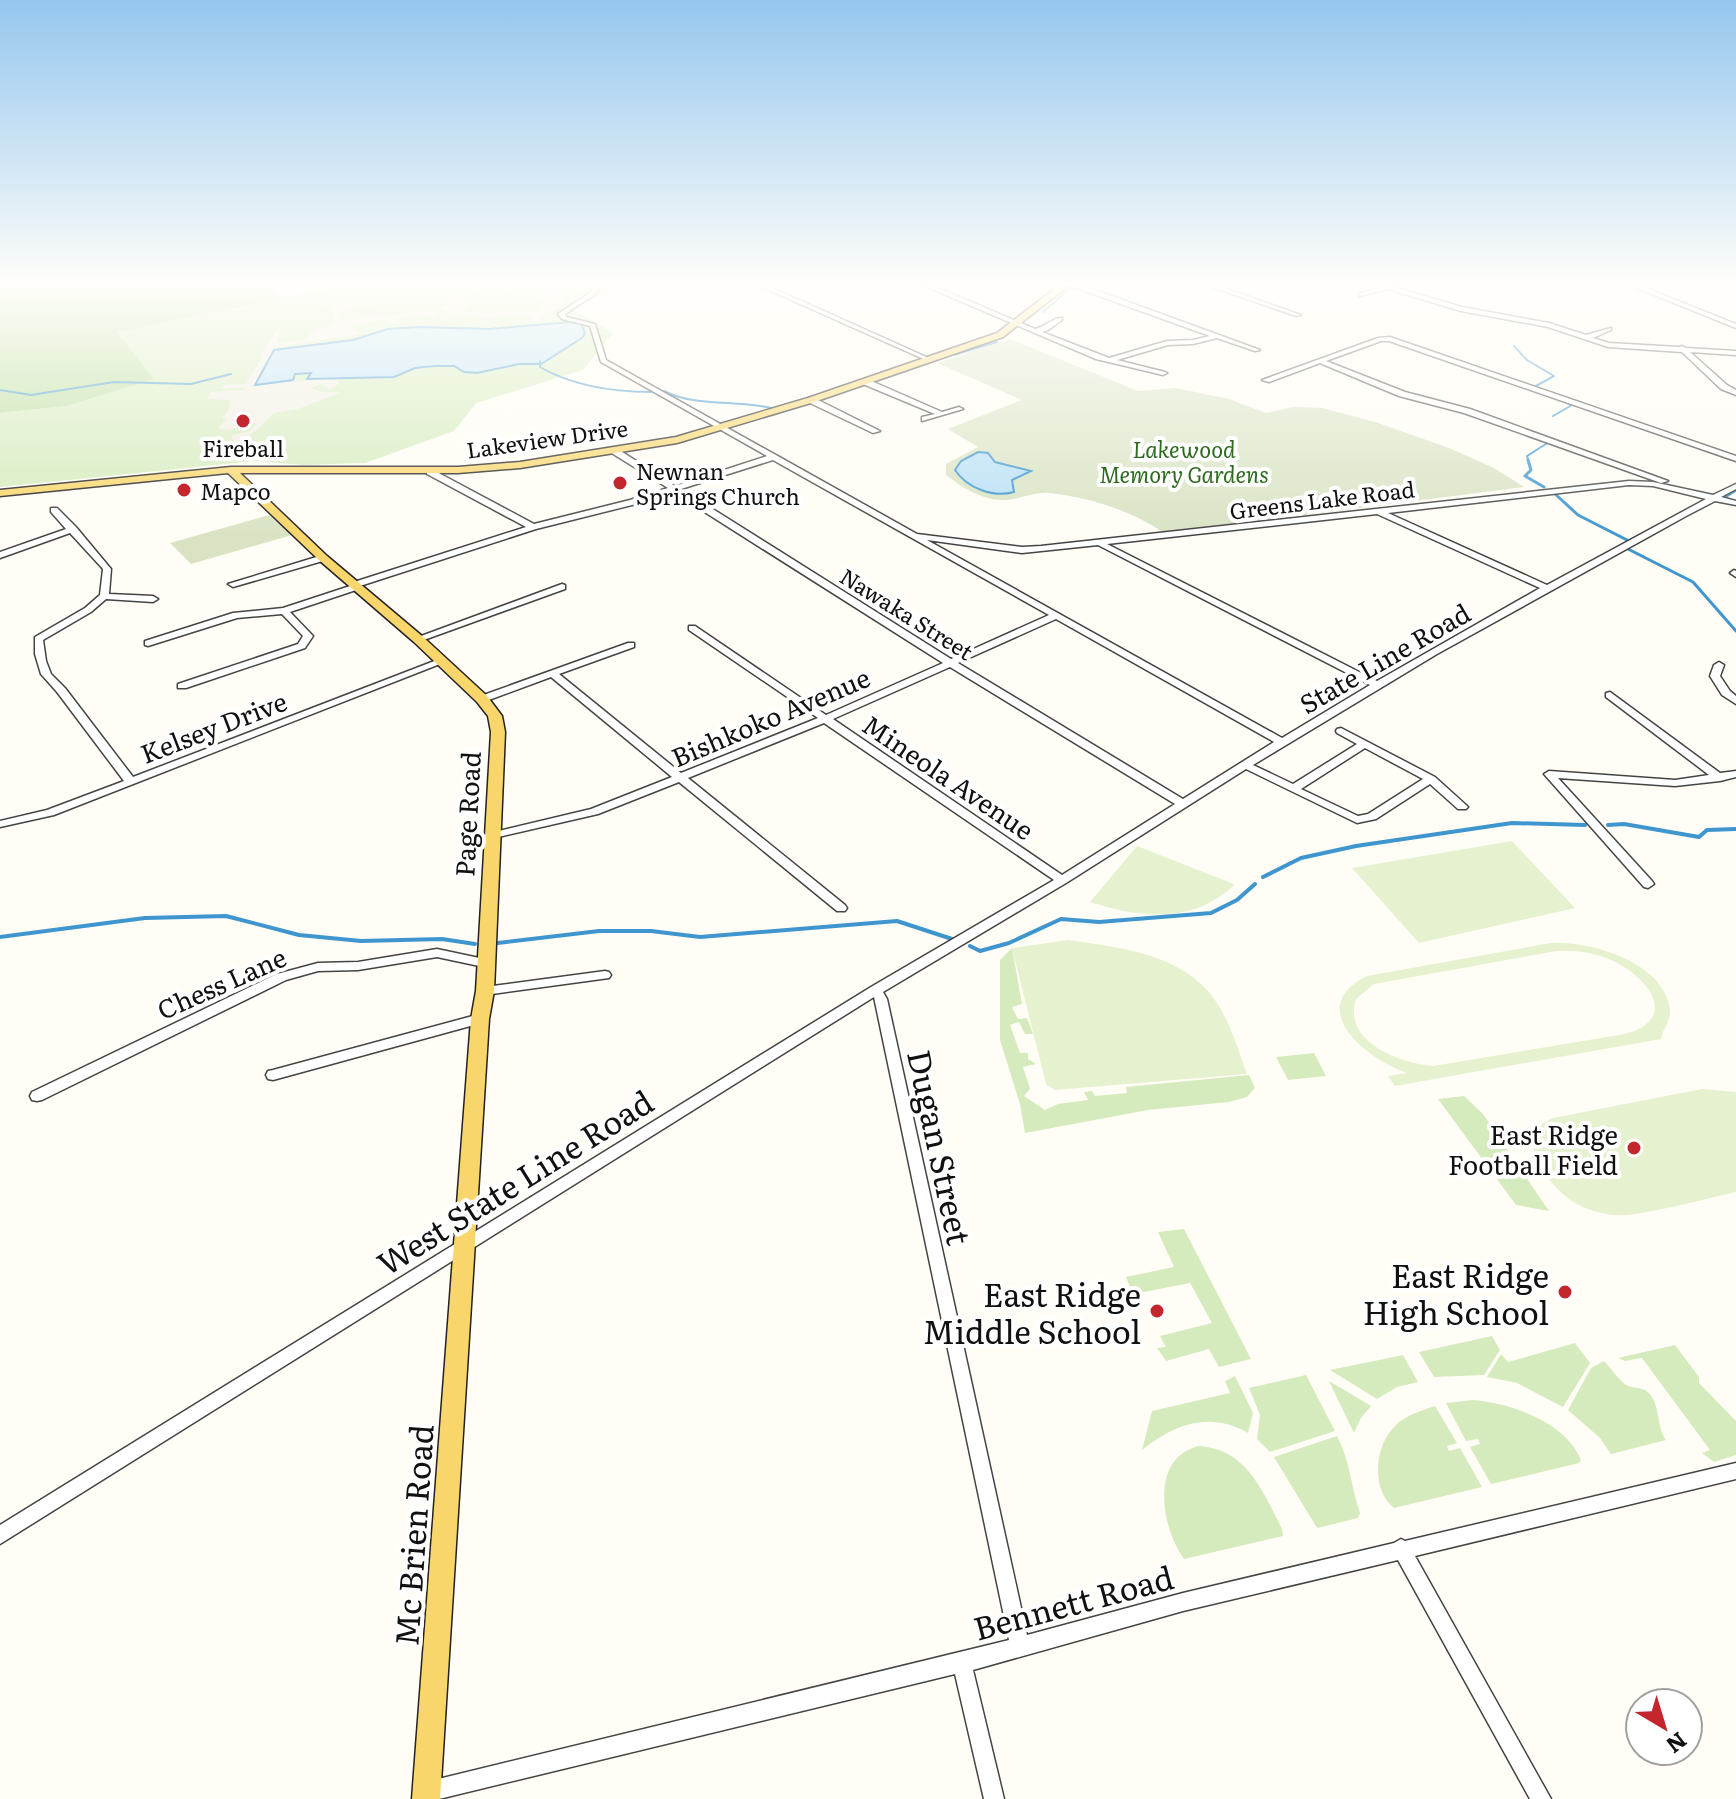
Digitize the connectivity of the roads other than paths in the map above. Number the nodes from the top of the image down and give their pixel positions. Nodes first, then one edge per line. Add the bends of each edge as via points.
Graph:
1 (615, 368) edge
2 (907, 368) edge
3 (1140, 368) edge
4 (1301, 368) edge
5 (1338, 368) edge
6 (1472, 368) edge
7 (1703, 368) edge
8 (1163, 373) dead end
9 (1266, 380) dead end
10 (866, 382) junction
11 (1736, 393) edge
12 (811, 400) junction
13 (959, 409) dead end
14 (942, 414) junction
15 (925, 419) dead end
16 (723, 428) junction
17 (876, 431) dead end
18 (613, 450) junction
19 (773, 457) junction
20 (1736, 459) edge
21 (231, 470) junction
22 (430, 472) junction
23 (1736, 486) edge
24 (673, 490) junction
25 (0, 493) edge
26 (1701, 494) junction
27 (1715, 497) junction
28 (1736, 503) edge
29 (54, 510) dead end
30 (1375, 510) junction
31 (533, 527) junction
32 (73, 529) junction
33 (912, 536) junction
34 (1101, 544) junction
35 (0, 555) edge
36 (323, 558) junction
37 (233, 584) dead end
38 (355, 586) junction
39 (562, 587) dead end
40 (1547, 588) junction
41 (104, 596) junction
42 (153, 599) dead end
43 (284, 611) junction
44 (1057, 615) junction
45 (692, 628) dead end
46 (418, 639) junction
47 (148, 643) dead end
48 (631, 645) dead end
49 (440, 662) junction
50 (950, 663) junction
51 (1719, 665) dead end
52 (553, 674) junction
53 (1378, 685) junction
54 (182, 686) dead end
55 (1610, 695) dead end
56 (482, 699) junction
57 (1736, 701) edge
58 (827, 718) junction
59 (1341, 731) dead end
60 (1281, 742) junction
61 (1364, 744) junction
62 (1246, 765) junction
63 (1736, 774) edge
64 (680, 778) junction
65 (1720, 778) junction
66 (1431, 779) junction
67 (130, 781) junction
68 (1293, 789) junction
69 (1183, 804) junction
70 (1462, 807) dead end
71 (0, 824) edge
72 (494, 835) junction
73 (1062, 880) junction
74 (1648, 884) dead end
75 (841, 908) dead end
76 (484, 963) junction
77 (605, 975) dead end
78 (876, 990) junction
79 (485, 991) junction
80 (480, 1019) junction
81 (273, 1075) dead end
82 (37, 1096) dead end
83 (465, 1248) junction
84 (462, 1275) joint
85 (1736, 1471) edge
86 (0, 1535) edge
87 (1401, 1548) junction
88 (1020, 1645) junction
89 (962, 1663) junction
90 (426, 1796) edge
91 (994, 1799) edge
92 (1541, 1799) edge

1 - 16 street
2 - 10 main road, Lakeview Drive
3 - 8 street
4 - 9 street
5 - 26 street
6 - 20 street
7 - 11 street
10 - 12 main road, Lakeview Drive
10 - 14 street
12 - 16 main road, Lakeview Drive
12 - 17 street
13 - 14 street
14 - 15 street
16 - 18 main road, Lakeview Drive
16 - 19 street
18 - 22 main road, Lakeview Drive
18 - 24 street, Nawaka Street
19 - 24 street
19 - 33 street
21 - 22 main road, Lakeview Drive
21 - 25 main road, Lakeview Drive
21 - 36 main road, Page Road
22 - 31 street
23 - 27 street, State Line Road
24 - 31 street
24 - 50 street, Nawaka Street
26 - 27 street, Greens Lake Road
26 - 30 street, Greens Lake Road via 1629,483
27 - 28 street, Greens Lake Road
27 - 40 street, State Line Road
29 - 32 street
30 - 34 street, Greens Lake Road
30 - 40 street
31 - 38 street
32 - 35 street
32 - 41 street via 107,569
33 - 34 street, Greens Lake Road via 1022,550
33 - 44 street
34 - 53 street
36 - 37 street
36 - 38 main road, Page Road
38 - 43 street
38 - 46 main road, Page Road
39 - 46 street
40 - 53 street, State Line Road
41 - 42 street
41 - 67 street via 38,639 39,662
43 - 47 street via 236,615
43 - 54 street via 308,636 302,646
44 - 50 street, Bishkoko Avenue
44 - 60 street
45 - 58 street, Mineola Avenue
46 - 49 main road, Page Road
48 - 52 street
49 - 56 main road, Page Road
49 - 67 street, Kelsey Drive
50 - 58 street, Bishkoko Avenue
50 - 69 street, Nawaka Street
51 - 57 street via 1715,676
52 - 56 street
52 - 64 street
53 - 60 street, State Line Road
55 - 65 street
56 - 72 main road, Page Road via 495,716 498,732
58 - 64 street, Bishkoko Avenue
58 - 73 street, Mineola Avenue
59 - 61 street
60 - 62 street, State Line Road
61 - 66 street
61 - 68 street
62 - 68 street
62 - 69 street, State Line Road
63 - 65 street
64 - 72 street, Bishkoko Avenue via 594,812
64 - 75 street
65 - 74 street via 1675,783 1549,774
66 - 68 street via 1372,817 1357,820
66 - 70 street
67 - 71 street, Kelsey Drive via 50,813
69 - 73 street, State Line Road
72 - 76 main road, Page Road
73 - 78 street, West State Line Road
76 - 79 main road, Page Road
76 - 82 street, Chess Lane via 437,953 294,974
77 - 79 street
78 - 83 street, West State Line Road
78 - 88 street, Dugan Street
79 - 80 main road, Page Road
80 - 81 street
80 - 83 main road, Page Road
83 - 84 main road, Page Road
83 - 86 street, West State Line Road
84 - 90 main road, Mc Brien Road
85 - 87 street, Bennett Road
87 - 88 street, Bennett Road
87 - 92 street
88 - 89 street, Bennett Road
89 - 90 street, Bennett Road
89 - 91 street

